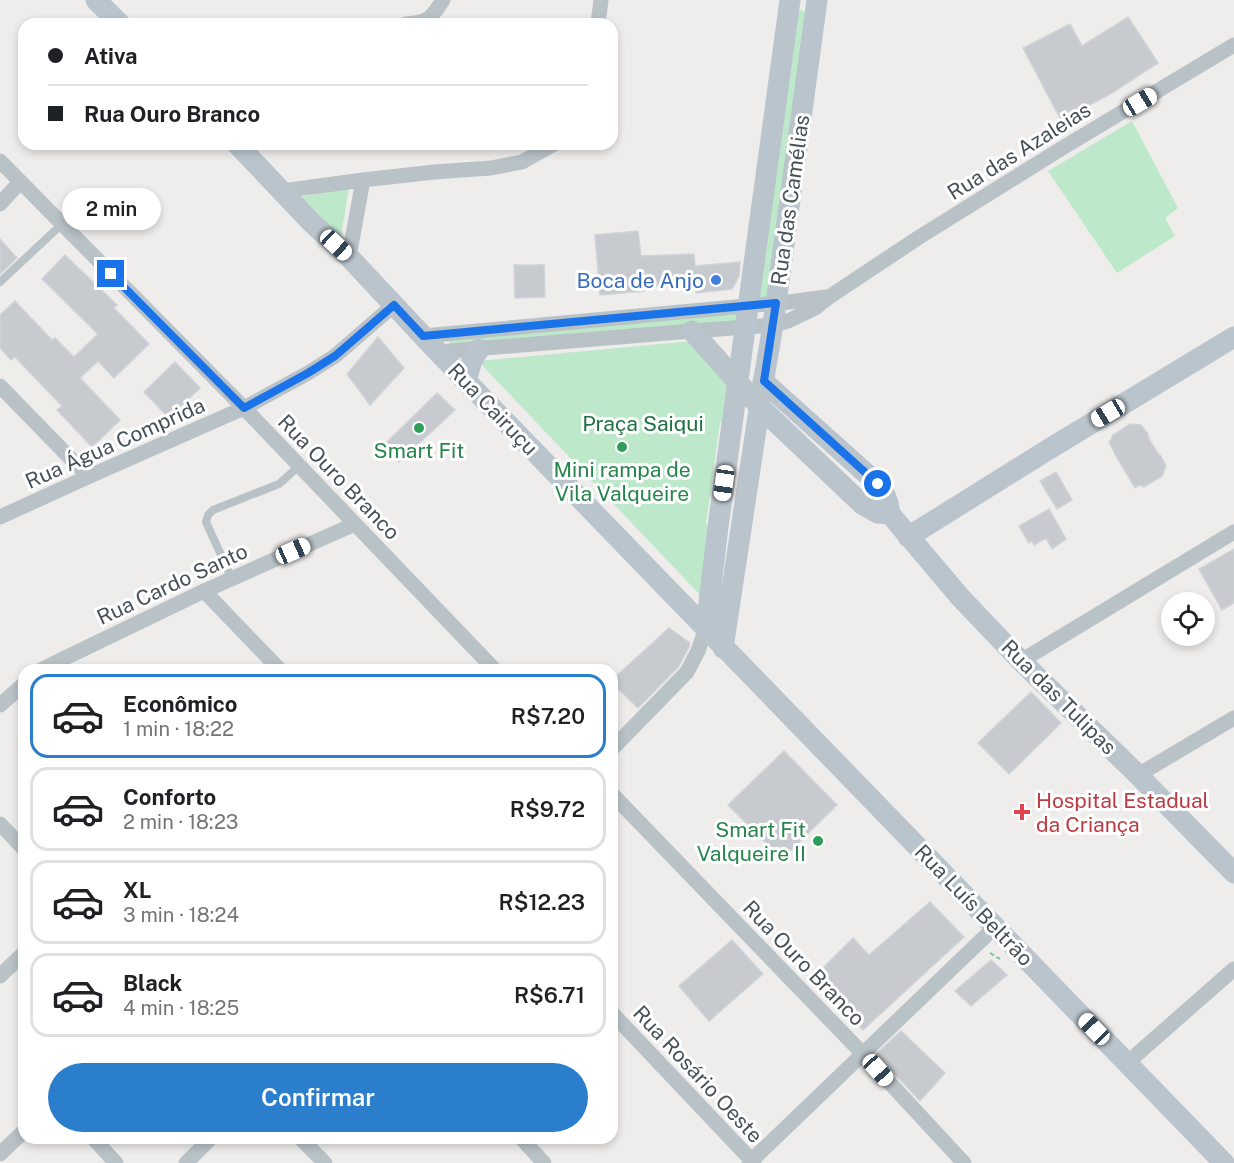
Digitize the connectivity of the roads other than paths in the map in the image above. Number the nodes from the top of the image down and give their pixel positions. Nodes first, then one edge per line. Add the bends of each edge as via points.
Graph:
1 (96, 0) edge
2 (443, 0) edge
3 (601, 0) edge
4 (816, 0) edge
5 (792, 1) edge
6 (114, 18) edge
7 (428, 18) edge
8 (599, 18) edge
9 (1234, 45) edge
10 (243, 150) edge
11 (543, 150) edge
12 (0, 161) edge
13 (363, 180) junction
14 (20, 182) junction
15 (282, 191) junction
16 (0, 204) edge
17 (62, 224) junction
18 (349, 257) junction
19 (0, 282) edge
20 (829, 297) junction
21 (776, 303) junction
22 (394, 305) junction
23 (749, 306) junction
24 (591, 320) junction
25 (773, 326) junction
26 (746, 327) junction
27 (692, 331) junction
28 (423, 336) junction
29 (1234, 338) edge
30 (593, 339) junction
31 (479, 349) junction
32 (438, 352) junction
33 (466, 381) junction
34 (764, 381) junction
35 (738, 383) junction
36 (0, 386) edge
37 (760, 407) junction
38 (244, 408) junction
39 (299, 466) junction
40 (90, 476) junction
41 (890, 514) junction
42 (0, 518) edge
43 (355, 524) junction
44 (1234, 532) edge
45 (908, 537) junction
46 (232, 579) junction
47 (204, 591) junction
48 (706, 628) junction
49 (723, 648) junction
50 (1021, 661) junction
51 (67, 664) edge
52 (274, 664) edge
53 (489, 664) edge
54 (18, 689) edge
55 (0, 705) edge
56 (1234, 718) edge
57 (618, 743) edge
58 (1138, 775) junction
59 (618, 800) edge
60 (0, 824) edge
61 (18, 843) edge
62 (1234, 873) edge
63 (994, 927) junction
64 (18, 959) edge
65 (1234, 969) edge
66 (0, 976) edge
67 (618, 1019) edge
68 (863, 1054) junction
69 (1127, 1063) junction
70 (18, 1137) edge
71 (99, 1144) edge
72 (206, 1144) edge
73 (306, 1144) edge
74 (527, 1144) edge
75 (0, 1154) edge
76 (752, 1162) edge
77 (116, 1163) edge
78 (186, 1163) edge
79 (325, 1163) edge
80 (544, 1163) edge
81 (964, 1163) edge
82 (1224, 1163) edge

1 - 6 street
2 - 7 street
3 - 8 street
4 - 21 street, Rua das Camélias
5 - 23 street, Rua das Camélias
9 - 20 street, Rua das Azaleias via 930,230
10 - 15 street, Rua Cairuçu
11 - 13 street via 522,162 492,168
12 - 14 street, Rua Ouro Branco
13 - 15 street
13 - 18 street
14 - 16 street
14 - 17 street, Rua Ouro Branco
15 - 18 street, Rua Cairuçu
17 - 19 lane
17 - 38 street, Rua Ouro Branco
18 - 22 street, Rua Cairuçu
20 - 21 street, Rua das Azaleias
20 - 25 street, Rua das Azaleias via 802,315
21 - 23 street
21 - 25 street, Rua das Camélias
22 - 28 street, Rua Cairuçu
22 - 38 street, Rua Água Comprida via 335,356
23 - 24 street
23 - 26 street, Rua das Camélias
24 - 28 street
24 - 30 street
25 - 26 street
25 - 34 street, Rua das Camélias
26 - 27 street
26 - 35 street, Rua das Camélias
27 - 30 street
27 - 35 street
28 - 32 street, Rua Cairuçu
29 - 45 street
30 - 31 street
31 - 32 street
31 - 33 street
32 - 33 street, Rua Cairuçu
33 - 48 street, Rua Cairuçu
34 - 37 street, Rua das Camélias
34 - 41 street, Rua das Tulipas via 878,484
35 - 37 street
35 - 48 street, Rua das Camélias
36 - 40 street
37 - 41 street via 862,504 878,513
37 - 49 street, Rua das Camélias
38 - 39 street, Rua Ouro Branco
38 - 40 street, Rua Água Comprida
39 - 43 street, Rua Ouro Branco
39 - 46 lane via 279,484 208,515 206,522
40 - 42 street, Rua Água Comprida
41 - 45 street, Rua das Tulipas
43 - 46 street, Rua Cardo Santo
43 - 53 street, Rua Ouro Branco
44 - 50 street
45 - 50 street, Rua das Tulipas
46 - 47 street, Rua Cardo Santo
47 - 51 street, Rua Cardo Santo
47 - 52 street
48 - 49 street, Rua Cairuçu
48 - 57 street via 687,672
49 - 63 street, Rua Luís Beltrão
50 - 58 street, Rua das Tulipas
54 - 55 street
56 - 58 street
58 - 62 street, Rua das Tulipas
59 - 68 street, Rua Ouro Branco
60 - 61 street
63 - 68 street
63 - 69 street, Rua Luís Beltrão
64 - 66 street
65 - 69 street
67 - 76 street, Rua Rosário Oeste
68 - 76 street
68 - 81 street, Rua Ouro Branco
69 - 82 street, Rua Luís Beltrão
70 - 75 street
71 - 77 street
72 - 78 street
73 - 79 street
74 - 80 street

